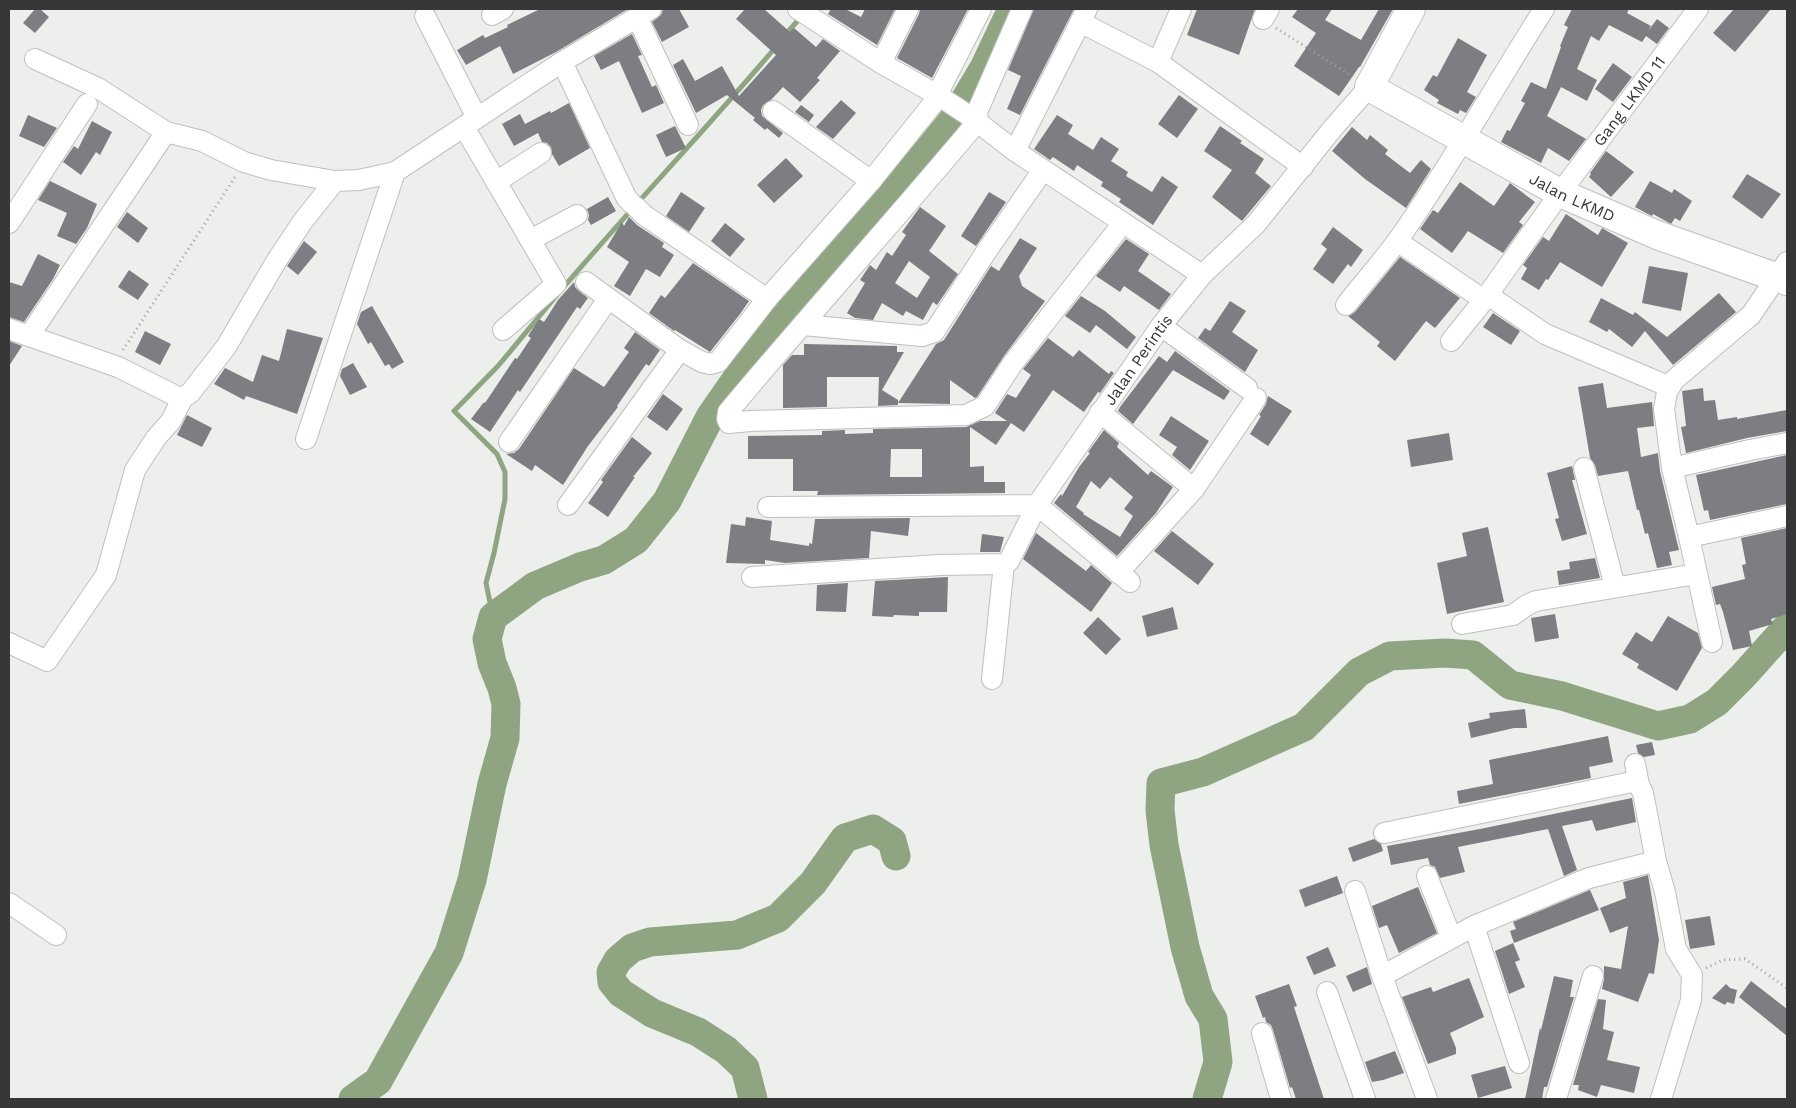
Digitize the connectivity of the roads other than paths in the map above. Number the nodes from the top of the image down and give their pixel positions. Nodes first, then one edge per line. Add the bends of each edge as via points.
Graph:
1 (908, 9) edge
2 (981, 9) edge
3 (1022, 9) edge
4 (1181, 9) edge
5 (1411, 9) edge
6 (1544, 9) edge
7 (1698, 9) edge
8 (811, 12) edge
9 (644, 13) edge
10 (1083, 15) edge
11 (425, 16) dead end
12 (35, 59) dead end
13 (562, 62) junction
14 (1158, 62) junction
15 (881, 63) junction
16 (1369, 87) junction
17 (939, 96) junction
18 (87, 104) dead end
19 (773, 111) dead end
20 (974, 119) junction
21 (470, 122) junction
22 (688, 125) dead end
23 (166, 132) junction
24 (1465, 140) junction
25 (1015, 151) junction
26 (540, 153) dead end
27 (1302, 167) junction
28 (1043, 170) junction
29 (395, 172) junction
30 (871, 181) junction
31 (335, 182) junction
32 (496, 182) junction
33 (1560, 192) junction
34 (577, 215) dead end
35 (9, 223) edge
36 (1123, 223) junction
37 (530, 240) junction
38 (1398, 241) junction
39 (1784, 273) edge
40 (1202, 275) junction
41 (586, 282) dead end
42 (1486, 298) junction
43 (608, 299) junction
44 (767, 299) junction
45 (1346, 305) dead end
46 (803, 325) junction
47 (1161, 326) junction
48 (9, 328) edge
49 (503, 330) dead end
50 (29, 336) junction
51 (1451, 341) dead end
52 (680, 350) junction
53 (1670, 387) junction
54 (182, 399) junction
55 (1100, 412) junction
56 (306, 439) dead end
57 (510, 442) dead end
58 (1787, 443) edge
59 (1584, 468) dead end
60 (1672, 468) junction
61 (1194, 489) junction
62 (568, 505) dead end
63 (1037, 505) junction
64 (768, 507) dead end
65 (1787, 516) edge
66 (1689, 537) junction
67 (1004, 564) junction
68 (1696, 574) junction
69 (752, 578) dead end
70 (1615, 587) junction
71 (1462, 624) dead end
72 (1712, 642) dead end
73 (9, 643) edge
74 (992, 679) dead end
75 (1634, 764) dead end
76 (1639, 785) junction
77 (1384, 832) dead end
78 (1656, 861) junction
79 (1427, 876) dead end
80 (1355, 891) dead end
81 (9, 903) edge
82 (1474, 926) junction
83 (56, 935) dead end
84 (1451, 937) junction
85 (1382, 976) junction
86 (1593, 976) dead end
87 (1327, 992) dead end
88 (1262, 1033) dead end
89 (1518, 1063) dead end
90 (1281, 1099) edge
91 (1365, 1099) edge
92 (1427, 1099) edge
93 (1556, 1099) edge
94 (1661, 1099) edge

1 - 15 street
2 - 17 street
3 - 20 street
4 - 14 street
5 - 16 street, Jalan Perintis
6 - 24 street
7 - 33 street, Gang LKMD 11
8 - 15 street
9 - 13 street
9 - 22 street
10 - 14 street
10 - 25 street
11 - 21 street
12 - 23 street via 98,88
13 - 21 street
13 - 44 street via 626,197 644,215
14 - 27 street
15 - 17 street
16 - 24 street, Jalan LKMD
16 - 27 street, Jalan Perintis
17 - 20 street
17 - 30 street
18 - 35 street
19 - 30 street
20 - 25 street
20 - 46 street via 902,212
21 - 29 street
21 - 32 street
23 - 31 street via 202,141 244,162 270,170
23 - 50 street
24 - 33 street, Jalan LKMD
24 - 38 street
25 - 28 street
26 - 32 street
27 - 40 street, Jalan Perintis via 1256,224
28 - 36 street
28 - 46 street via 934,332 922,336
29 - 31 street
29 - 56 street
30 - 44 street
31 - 54 street via 277,260 226,347
32 - 37 street
33 - 39 street, Jalan LKMD via 1657,235
33 - 42 street, Gang LKMD 11
34 - 37 street
36 - 40 street
36 - 46 street via 1013,363 985,406 966,415 730,423 728,412
37 - 49 street via 556,284
38 - 42 street
38 - 45 street
39 - 53 street via 1751,315 1674,380
40 - 47 street, Jalan Perintis
41 - 43 street
42 - 51 street, Gang LKMD 11
42 - 53 street via 1545,334
43 - 52 street
43 - 57 street
44 - 52 street via 718,362 702,362
47 - 55 street, Jalan Perintis
47 - 61 street via 1251,393
48 - 50 street
50 - 54 street via 118,367
52 - 62 street
53 - 60 street via 1664,409
54 - 73 street via 171,421 136,470 106,575 47,661
55 - 61 street
55 - 63 street, Jalan Perintis
58 - 60 street
59 - 70 street
60 - 66 street
61 - 63 street via 1124,578
63 - 64 street
63 - 67 street, Jalan Perintis via 1009,561
65 - 66 street
66 - 68 street
67 - 69 street via 940,565
67 - 74 street
68 - 70 street
68 - 72 street
70 - 71 street via 1536,601 1513,615
75 - 76 street
76 - 77 street via 1632,782
76 - 78 street
78 - 82 street via 1589,878
78 - 94 street via 1676,949 1692,975 1692,1000
79 - 84 street
80 - 85 street
81 - 83 street
82 - 84 street
82 - 89 street
84 - 85 street
85 - 92 street
86 - 93 street
87 - 91 street
88 - 90 street

